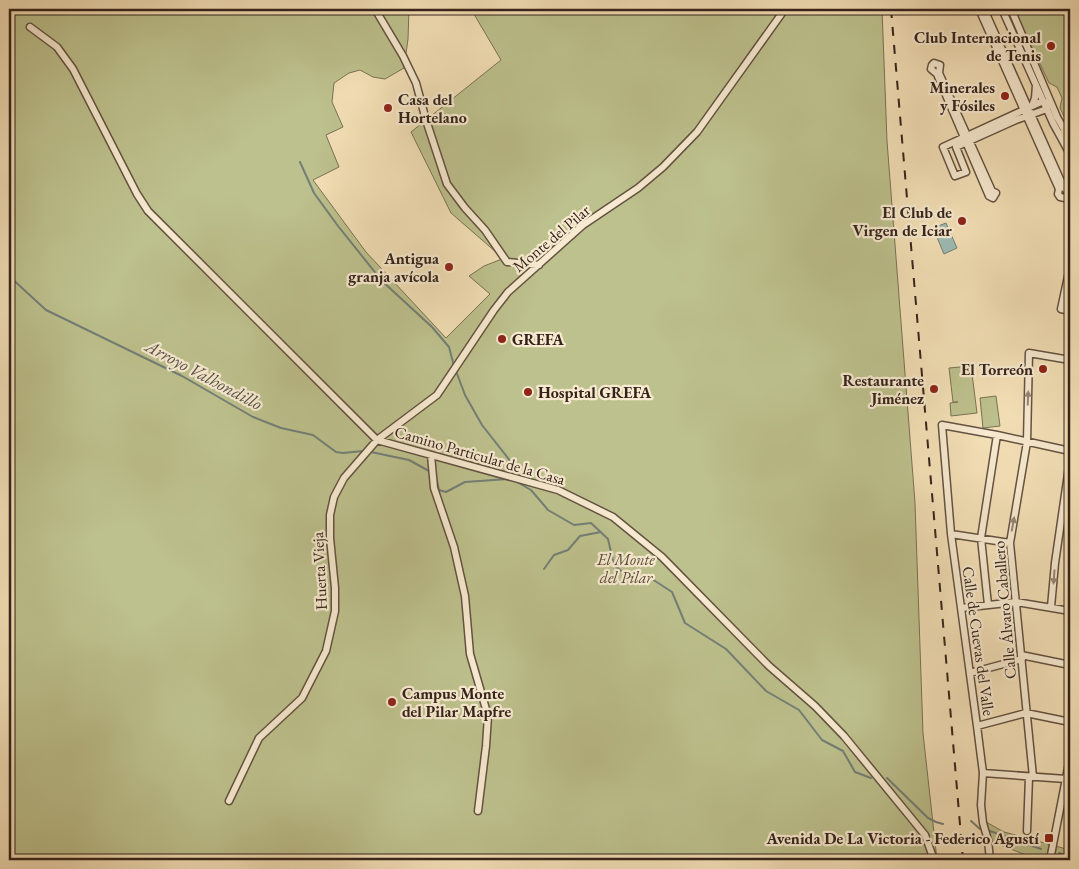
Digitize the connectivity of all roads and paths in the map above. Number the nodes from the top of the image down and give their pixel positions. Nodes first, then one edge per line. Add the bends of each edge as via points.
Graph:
1 (376, 9) edge
2 (785, 9) edge
3 (979, 9) edge
4 (984, 9) edge
5 (1002, 9) edge
6 (1010, 9) edge
7 (1009, 23) junction
8 (30, 27) dead end
9 (1036, 83) junction
10 (1047, 104) junction
11 (1030, 111) junction
12 (1054, 123) junction
13 (1067, 137) edge
14 (967, 139) junction
15 (1070, 154) edge
16 (539, 264) junction
17 (1070, 267) edge
18 (1070, 311) edge
19 (1070, 360) edge
20 (996, 435) junction
21 (377, 440) junction
22 (1026, 442) junction
23 (1070, 451) edge
24 (431, 455) junction
25 (1070, 460) edge
26 (355, 464) joint
27 (950, 534) junction
28 (981, 538) junction
29 (1010, 543) junction
30 (1016, 602) junction
31 (988, 605) junction
32 (1051, 607) junction
33 (961, 608) junction
34 (1070, 611) edge
35 (1021, 657) junction
36 (1070, 665) edge
37 (970, 673) junction
38 (1026, 713) junction
39 (1070, 722) edge
40 (977, 726) junction
41 (1070, 758) edge
42 (983, 774) junction
43 (1031, 777) junction
44 (1067, 777) edge
45 (230, 801) dead end
46 (478, 812) dead end
47 (1027, 831) dead end
48 (934, 860) edge
49 (990, 860) edge
50 (1050, 860) edge

1 - 16 street via 416,83 447,184 507,262
2 - 16 street, Monte del Pilar via 697,132 638,188 583,225
3 - 11 street
4 - 11 street
5 - 7 street
6 - 7 street
6 - 10 street via 1048,95
7 - 9 street
8 - 21 street, Camino Particular de la Casa via 57,47 73,69 148,212
9 - 10 street
9 - 11 street
10 - 11 street
10 - 12 street
10 - 13 street
11 - 11 street via 1059,196 1065,198 1068,191
11 - 12 street
11 - 14 street
12 - 13 street
13 - 15 street
14 - 14 street via 943,147 955,176 966,172 956,147
14 - 14 street via 989,196 993,198 996,193 992,191
14 - 14 street via 939,73 940,65 934,63 931,69 937,74
16 - 21 street, Monte del Pilar via 508,292 437,395
17 - 18 street via 1062,309
22 -> 19 street, Calle Álvaro Caballero via 1030,353
20 - 22 street
20 - 27 street, Calle de Cuevas del Valle via 942,426
20 - 28 street
21 - 24 street, Camino Particular de la Casa
21 - 26 street, Monte del Pilar
22 - 23 street
29 -> 22 street, Calle Álvaro Caballero
24 - 46 street via 434,488 454,547 465,596 470,654 488,716
24 - 48 street, Camino Particular de la Casa via 558,490 613,516 662,557 769,666 844,736 925,835
25 -> 32 street
26 - 45 street, Huerta Vieja via 334,497 330,515 336,611 326,651 302,698 259,738
27 - 28 street
27 - 33 street, Calle de Cuevas del Valle
28 - 29 street
28 - 31 street
29 - 30 street, Calle Álvaro Caballero
30 - 31 street
30 - 32 street
30 - 35 street, Calle Álvaro Caballero
31 - 33 street
32 - 34 street
33 - 37 street, Calle de Cuevas del Valle
35 - 36 street
35 - 37 street
35 - 38 street, Calle Álvaro Caballero
37 - 40 street, Calle de Cuevas del Valle
38 - 39 street
38 - 40 street
38 - 43 street, Calle Álvaro Caballero
40 - 42 street, Calle de Cuevas del Valle
41 - 44 street
42 - 43 street
42 - 49 street, Calle de Cuevas del Valle via 981,805
43 - 44 street
43 - 47 street, Calle Álvaro Caballero
44 - 50 street

